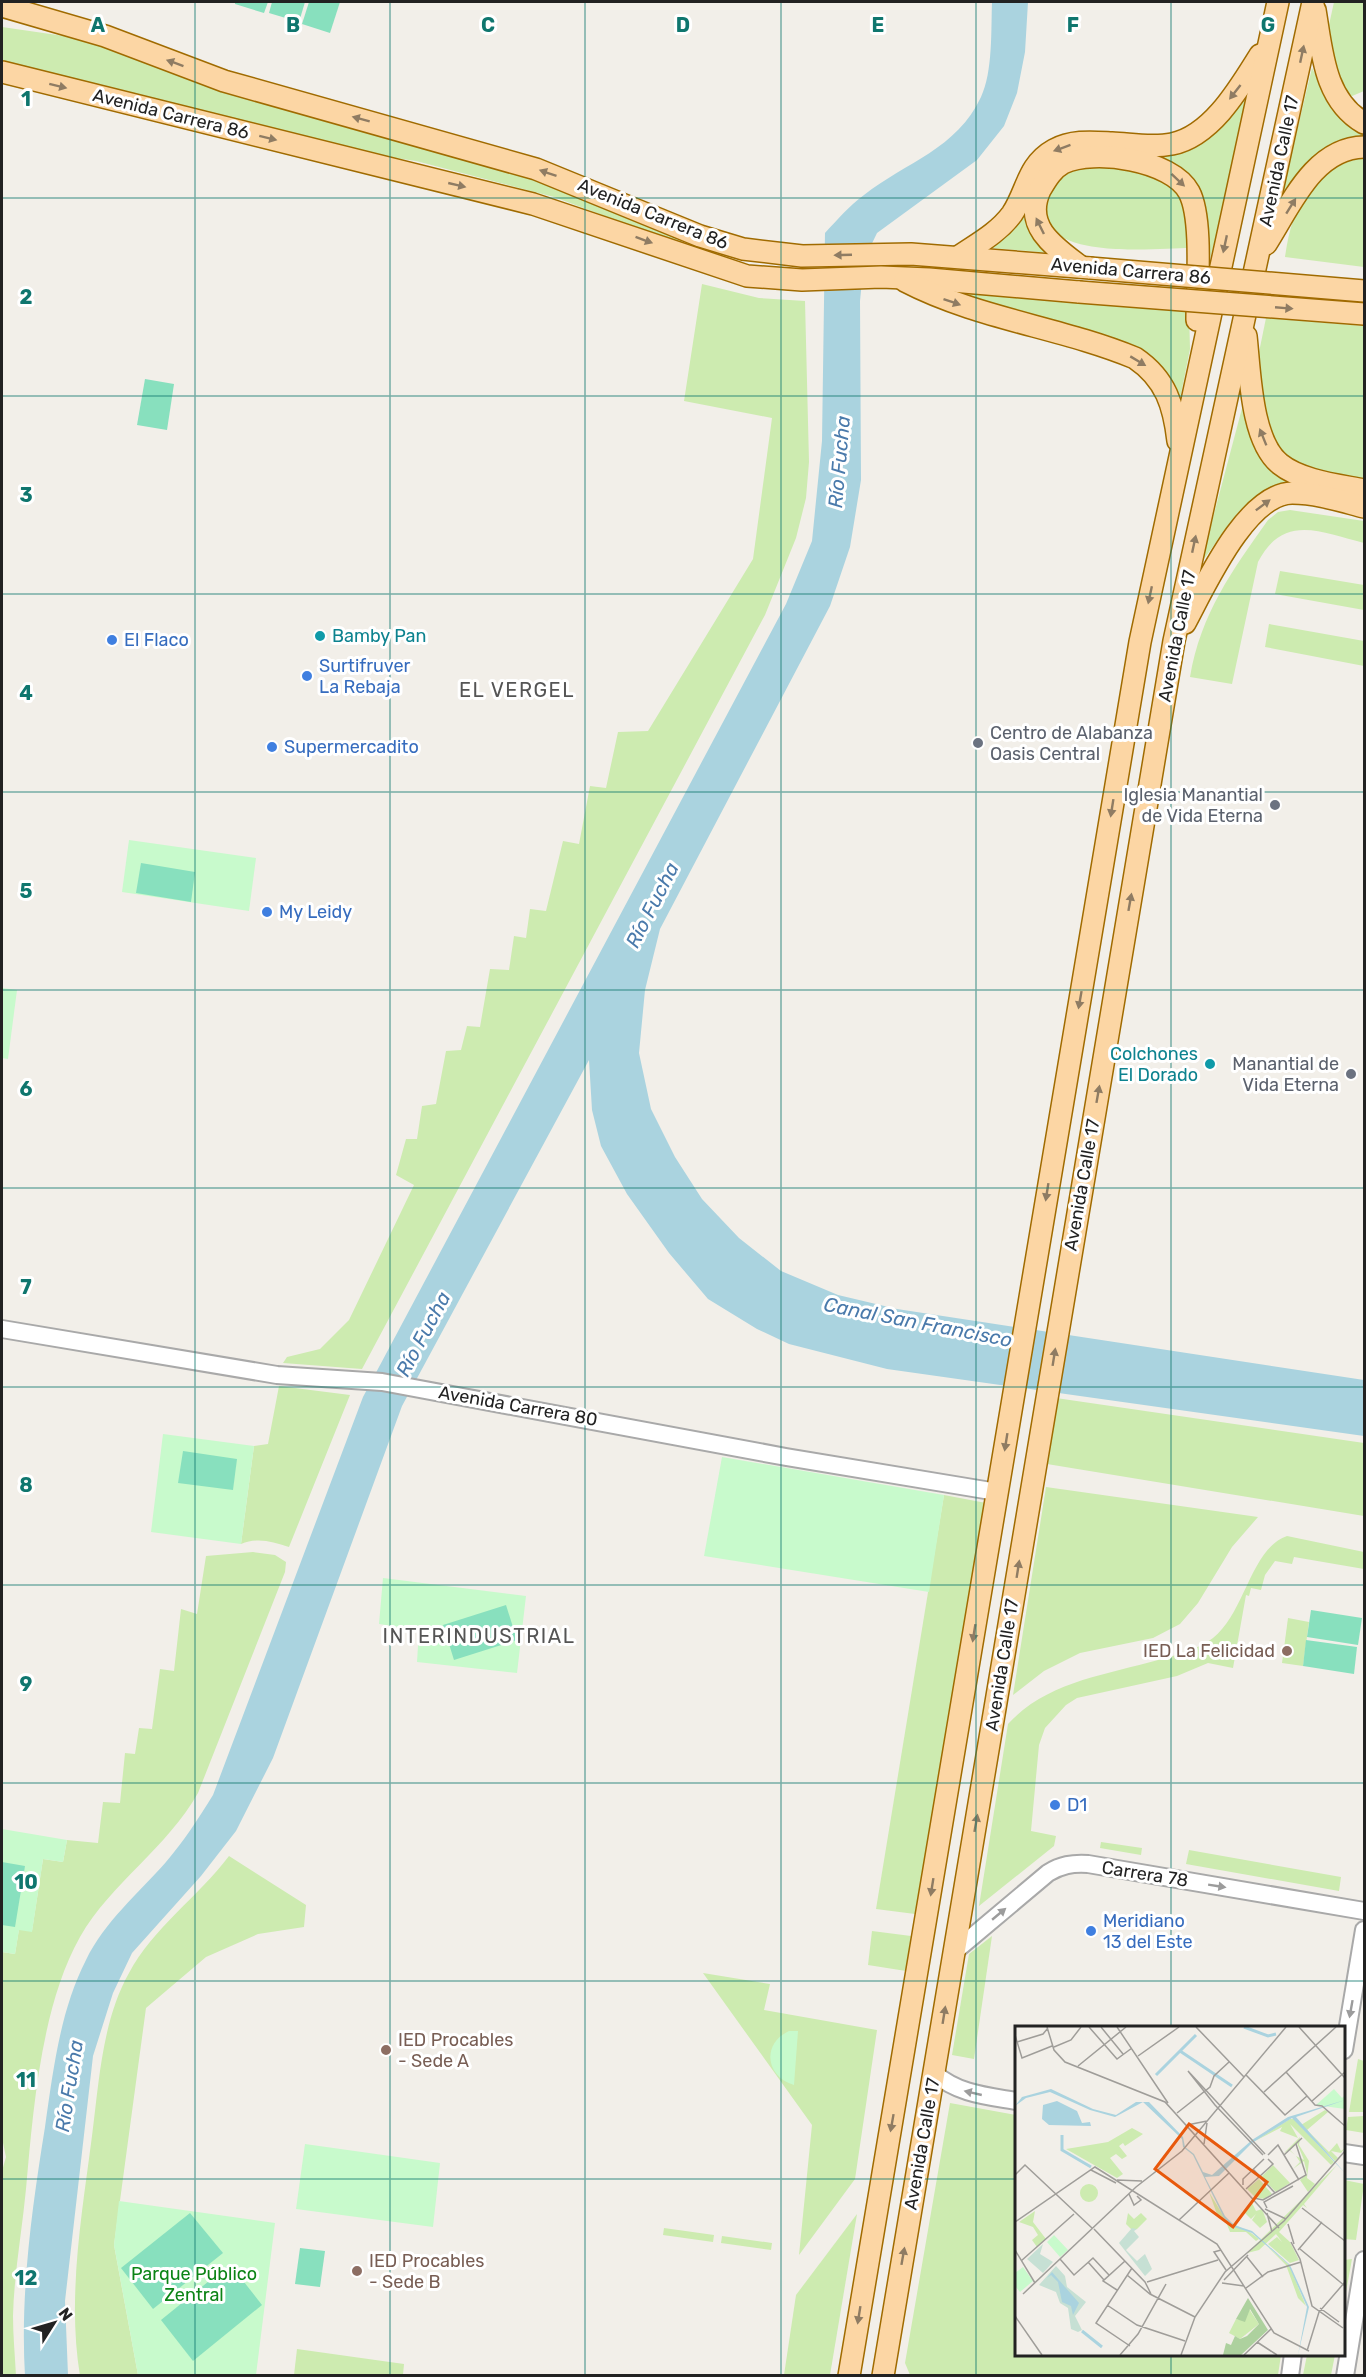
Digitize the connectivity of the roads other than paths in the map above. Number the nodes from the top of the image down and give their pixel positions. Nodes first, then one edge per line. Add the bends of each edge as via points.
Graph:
1 (1278, 2) edge
2 (1313, 2) edge
3 (2, 6) edge
4 (1268, 43) junction
5 (2, 72) edge
6 (1365, 123) edge
7 (1365, 147) edge
8 (1259, 255) junction
9 (958, 257) junction
10 (1086, 267) junction
11 (890, 278) junction
12 (1365, 291) edge
13 (1365, 314) edge
14 (1244, 324) junction
15 (1197, 376) junction
16 (1179, 456) junction
17 (1365, 490) edge
18 (1365, 507) edge
19 (1174, 641) junction
20 (2, 1329) edge
21 (998, 1492) junction
22 (1365, 1911) edge
23 (1365, 1930) edge
24 (954, 1952) junction
25 (1345, 2044) edge
26 (934, 2073) junction
27 (1015, 2101) edge
28 (1345, 2153) edge
29 (1365, 2156) edge
30 (1365, 2260) edge
31 (1293, 2356) edge
32 (887, 2370) edge
33 (849, 2376) edge
34 (1290, 2376) edge
35 (1345, 2376) edge

1 - 4 main road, Avenida Calle 17
2 - 6 main road via 1331,86 1341,103
8 -> 2 main road, Avenida Calle 17
9 -> 3 main road, Avenida Carrera 86 via 802,256 722,243 536,169 224,81 105,36
4 -> 9 main road via 1216,116 1181,141 1155,146 1085,142 1053,151 1029,175 1006,221
4 -> 15 main road, Avenida Calle 17
5 -> 11 main road, Avenida Carrera 86 via 533,204 747,276 802,280
8 -> 7 main road via 1320,165 1347,149
8 - 14 main road, Avenida Calle 17
9 - 10 main road, Avenida Carrera 86
10 - 12 main road, Avenida Carrera 86, bridge
10 -> 15 main road via 1050,241 1036,219 1037,197 1052,172 1063,163 1094,158 1142,162 1175,176 1188,191 1195,212
11 -> 13 main road, Avenida Carrera 86, bridge
11 -> 16 main road via 1009,321 1135,358 1152,371 1167,392 1176,421
17 -> 14 main road via 1295,473 1273,457 1256,415
19 -> 14 main road, Avenida Calle 17
15 - 16 main road, Avenida Calle 17
16 -> 21 main road, Avenida Calle 17 via 1140,642
19 -> 18 main road via 1236,536 1266,502 1292,493
24 -> 19 main road, Avenida Calle 17
20 - 21 street, Avenida Carrera 80 via 277,1375 350,1379 450,1394
21 -> 33 main road, Avenida Calle 17
24 -> 22 street, Carrera 78 via 1048,1873 1071,1864
23 -> 25 street
26 -> 24 main road, Avenida Calle 17
27 -> 26 street via 960,2090
32 -> 26 main road, Avenida Calle 17
28 - 29 street
30 - 35 street
31 - 34 street

